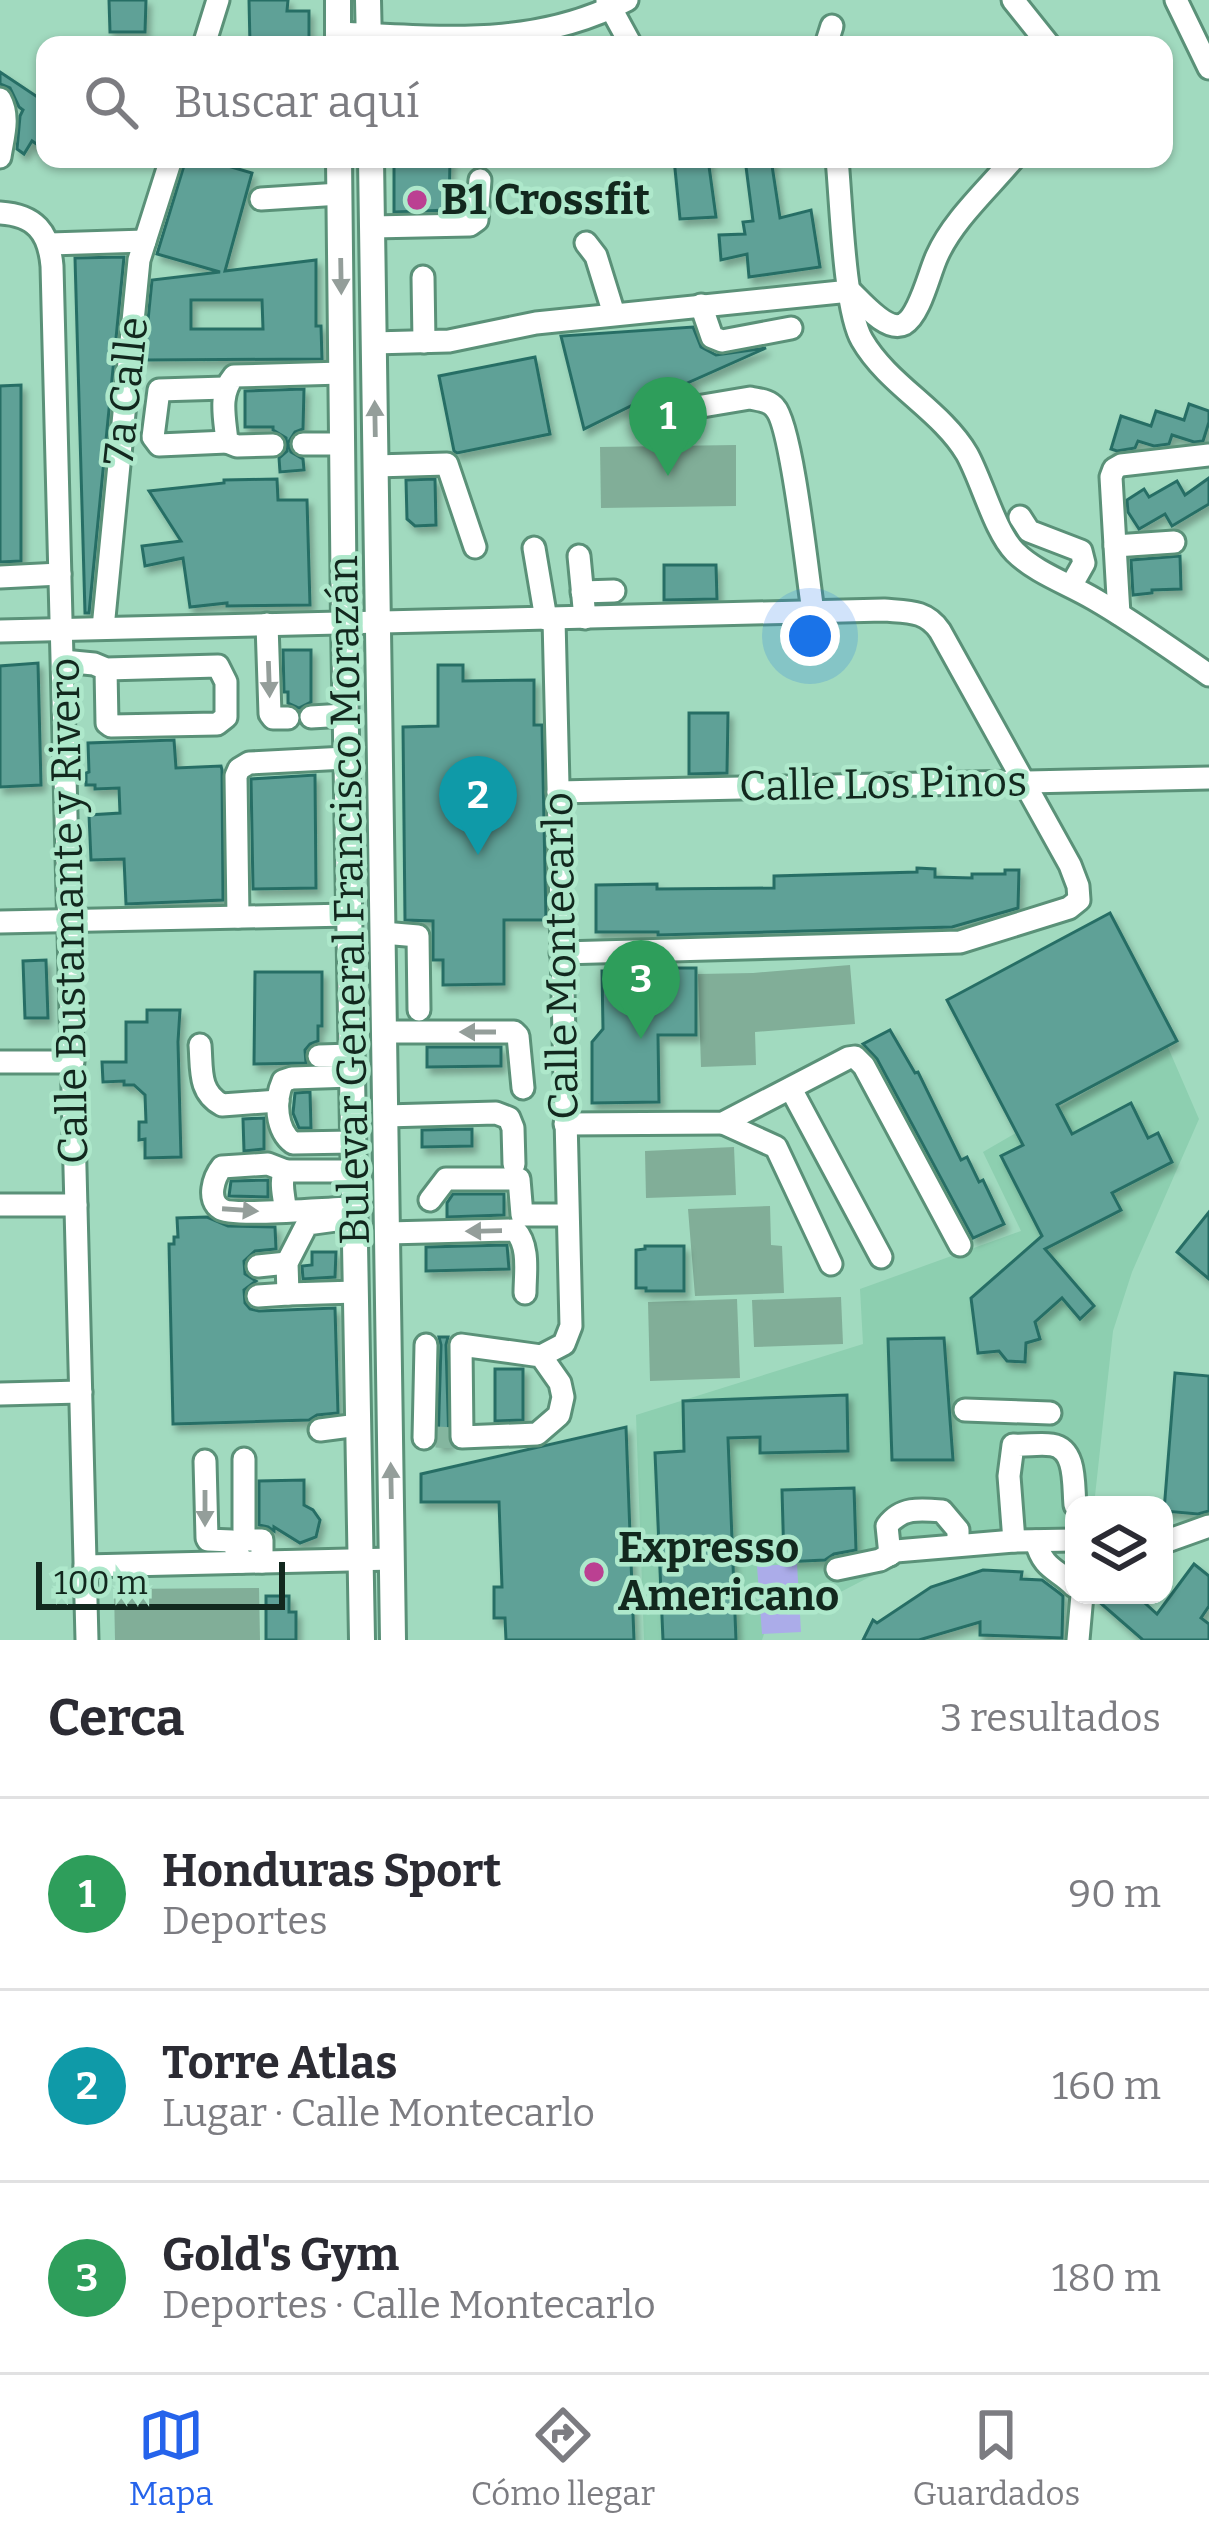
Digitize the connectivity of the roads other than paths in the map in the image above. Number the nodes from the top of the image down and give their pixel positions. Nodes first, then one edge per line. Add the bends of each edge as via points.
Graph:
1 (218, 0) edge
2 (338, 0) edge
3 (368, 0) edge
4 (1013, 0) edge
5 (1176, 0) edge
6 (615, 3) edge
7 (207, 36) edge
8 (338, 36) edge
9 (369, 36) edge
10 (504, 36) edge
11 (628, 36) edge
12 (1042, 36) edge
13 (1209, 66) edge
14 (0, 99) edge
15 (0, 157) edge
16 (168, 168) edge
17 (339, 168) edge
18 (370, 168) edge
19 (838, 168) edge
20 (1006, 168) edge
21 (480, 180) dead end
22 (340, 194) junction
23 (261, 200) dead end
24 (0, 213) edge
25 (371, 227) junction
26 (145, 241) junction
27 (586, 243) dead end
28 (50, 244) junction
29 (423, 277) dead end
30 (850, 291) junction
31 (701, 305) junction
32 (614, 314) junction
33 (791, 328) dead end
34 (424, 342) junction
35 (374, 343) junction
36 (341, 373) junction
37 (225, 388) junction
38 (643, 416) dead end
39 (227, 442) junction
40 (303, 444) dead end
41 (342, 444) junction
42 (273, 445) dead end
43 (1209, 455) edge
44 (375, 466) junction
45 (1020, 517) dead end
46 (1174, 542) dead end
47 (1115, 546) junction
48 (475, 547) dead end
49 (534, 548) dead end
50 (579, 556) dead end
51 (60, 574) junction
52 (0, 577) edge
53 (1071, 586) junction
54 (582, 592) junction
55 (614, 592) dead end
56 (813, 612) junction
57 (1119, 614) junction
58 (585, 618) junction
59 (550, 619) junction
60 (344, 622) junction
61 (378, 622) junction
62 (267, 624) junction
63 (103, 628) junction
64 (62, 629) junction
65 (0, 631) edge
66 (63, 662) junction
67 (106, 669) junction
68 (1209, 675) edge
69 (345, 716) junction
70 (346, 758) junction
71 (1209, 778) edge
72 (1024, 780) junction
73 (558, 792) junction
74 (349, 915) junction
75 (238, 917) junction
76 (70, 921) junction
77 (0, 922) edge
78 (382, 933) junction
79 (561, 953) junction
80 (418, 1010) dead end
81 (384, 1032) junction
82 (200, 1045) dead end
83 (0, 1062) edge
84 (73, 1062) junction
85 (352, 1066) junction
86 (523, 1088) dead end
87 (790, 1089) junction
88 (278, 1101) junction
89 (385, 1116) junction
90 (565, 1124) junction
91 (724, 1124) junction
92 (353, 1142) junction
93 (514, 1164) dead end
94 (286, 1171) junction
95 (354, 1171) junction
96 (430, 1200) dead end
97 (0, 1205) edge
98 (76, 1205) junction
99 (288, 1209) junction
100 (354, 1213) junction
101 (567, 1214) junction
102 (387, 1233) junction
103 (301, 1234) junction
104 (960, 1245) dead end
105 (881, 1257) dead end
106 (287, 1263) junction
107 (831, 1264) dead end
108 (258, 1266) dead end
109 (356, 1292) junction
110 (525, 1293) dead end
111 (294, 1294) junction
112 (258, 1296) dead end
113 (389, 1345) junction
114 (541, 1356) junction
115 (81, 1392) junction
116 (0, 1394) edge
117 (965, 1410) dead end
118 (1014, 1412) junction
119 (1050, 1413) dead end
120 (358, 1425) junction
121 (320, 1430) dead end
122 (390, 1438) junction
123 (1012, 1445) junction
124 (244, 1459) dead end
125 (205, 1460) dead end
126 (1074, 1496) edge
127 (1209, 1526) edge
128 (1173, 1539) edge
129 (1065, 1540) edge
130 (1026, 1541) junction
131 (958, 1545) junction
132 (890, 1555) junction
133 (361, 1559) junction
134 (392, 1559) junction
135 (252, 1562) junction
136 (85, 1566) junction
137 (837, 1569) dead end
138 (1065, 1578) edge
139 (1079, 1604) edge
140 (87, 1640) edge
141 (362, 1640) edge
142 (394, 1640) edge
143 (1078, 1640) edge

1 - 7 street
2 - 8 main road
3 - 9 main road
4 - 12 street
5 - 13 street
6 - 10 street via 577,22
6 - 11 street
14 - 15 street
16 - 26 street, 7a Calle
17 - 22 main road, Bulevar General Francisco Morazán
18 - 25 main road, Bulevar General Francisco Morazán
19 - 30 street
20 - 30 street via 941,248 906,323 886,322
21 - 25 street via 470,225
22 - 23 street
22 -> 36 main road, Bulevar General Francisco Morazán
24 - 28 street via 33,222
25 - 35 main road, Bulevar General Francisco Morazán
26 - 28 street
26 - 63 street, 7a Calle
27 - 32 street
28 - 51 street, Calle Bustamante y Rivero
29 - 34 street
30 - 31 street
30 - 53 street via 862,341 953,434 1013,551
31 - 32 street
31 - 33 street via 712,337 722,341
32 - 34 street
34 - 35 street
44 -> 35 main road, Bulevar General Francisco Morazán
36 - 37 street via 234,376
36 - 41 main road, Bulevar General Francisco Morazán
37 - 39 street
37 - 39 street via 159,390 153,437 159,445
38 - 56 street via 750,398 774,406 786,434
39 - 42 street
40 - 41 street
41 - 60 main road, Bulevar General Francisco Morazán
43 - 47 street via 1114,469
44 - 48 street via 446,464
44 - 61 main road, Bulevar General Francisco Morazán
45 - 53 street via 1029,531 1081,550 1084,563
46 - 47 street
47 - 57 street
49 - 59 street, Calle Montecarlo
50 - 54 street
51 - 52 street
51 - 64 street, Calle Bustamante y Rivero
53 - 57 street
54 - 55 street
54 - 58 street
56 - 58 street
56 - 72 street via 884,610 932,619
57 - 68 street
58 - 59 street
59 - 61 street
59 - 73 street, Calle Montecarlo
60 - 61 street
60 - 62 street
60 - 69 main road, Bulevar General Francisco Morazán
61 - 78 main road, Bulevar General Francisco Morazán
62 - 63 street
62 -> 69 street via 273,718
63 - 64 street
64 - 65 street
64 - 66 street, Calle Bustamante y Rivero
66 - 67 street
66 - 76 street, Calle Bustamante y Rivero
67 - 67 street via 111,726 217,724 226,717 218,666
69 - 70 main road, Bulevar General Francisco Morazán
70 - 74 main road, Bulevar General Francisco Morazán
70 - 75 street via 239,769
71 - 72 street, Calle Los Pinos
72 - 73 street, Calle Los Pinos
72 - 79 street via 1078,886 1079,900 1069,908 960,942
73 - 79 street, Calle Montecarlo
74 - 75 street
74 - 85 main road, Bulevar General Francisco Morazán
75 - 76 street
76 - 77 street
76 - 84 street, Calle Bustamante y Rivero
78 - 80 street via 418,936
78 - 81 main road, Bulevar General Francisco Morazán
79 - 90 street, Calle Montecarlo
86 -> 81 street via 514,1032
81 - 89 main road, Bulevar General Francisco Morazán
82 - 88 street via 203,1085 215,1102
83 - 84 street
84 - 98 street, Calle Bustamante y Rivero
85 - 88 street via 312,1066 283,1081
85 - 92 main road, Bulevar General Francisco Morazán
87 - 91 street
87 - 104 street via 848,1058 864,1066
87 - 105 street
88 - 92 street via 289,1141
89 - 93 street via 496,1113 513,1127
89 - 102 main road, Bulevar General Francisco Morazán
90 - 91 street
90 - 101 street, Calle Montecarlo
91 - 107 street via 776,1147
92 - 95 main road, Bulevar General Francisco Morazán
94 - 95 street
94 - 99 street
94 -> 99 street via 222,1167 212,1188 223,1211
95 - 100 main road, Bulevar General Francisco Morazán
96 - 101 street via 446,1179 519,1179 522,1215
97 - 98 street
98 - 115 street, Calle Bustamante y Rivero
99 - 100 street
100 - 103 street via 313,1221
100 - 109 main road, Bulevar General Francisco Morazán
101 - 114 street, Calle Montecarlo via 569,1334
110 -> 102 street via 525,1248 515,1230
102 - 113 main road, Bulevar General Francisco Morazán
103 - 106 street
103 - 111 street
106 - 108 street
106 - 111 street
109 - 111 street
109 - 120 main road, Bulevar General Francisco Morazán
111 - 112 street
113 - 122 main road, Bulevar General Francisco Morazán
113 - 122 street via 431,1345 430,1438
114 - 114 street via 560,1383 559,1415 537,1434 462,1437 461,1346
115 - 116 street
115 - 136 street, Calle Bustamante y Rivero
117 - 118 street
118 - 119 street
118 - 123 street
120 - 121 street
120 - 133 main road, Bulevar General Francisco Morazán
134 -> 122 main road, Bulevar General Francisco Morazán
123 - 126 street via 1063,1448
123 - 130 street via 1009,1476
124 - 135 street via 244,1540 262,1540
125 -> 135 street via 207,1538 232,1541
127 - 128 street
129 - 130 street
130 - 131 street
130 - 138 street
131 - 132 street
131 - 132 street via 958,1530 942,1511 909,1510 887,1526
132 - 137 street
133 - 134 street
133 - 135 street
133 - 141 main road, Bulevar General Francisco Morazán
134 - 142 main road, Bulevar General Francisco Morazán
135 - 136 street
136 - 140 street, Calle Bustamante y Rivero
139 - 143 street

